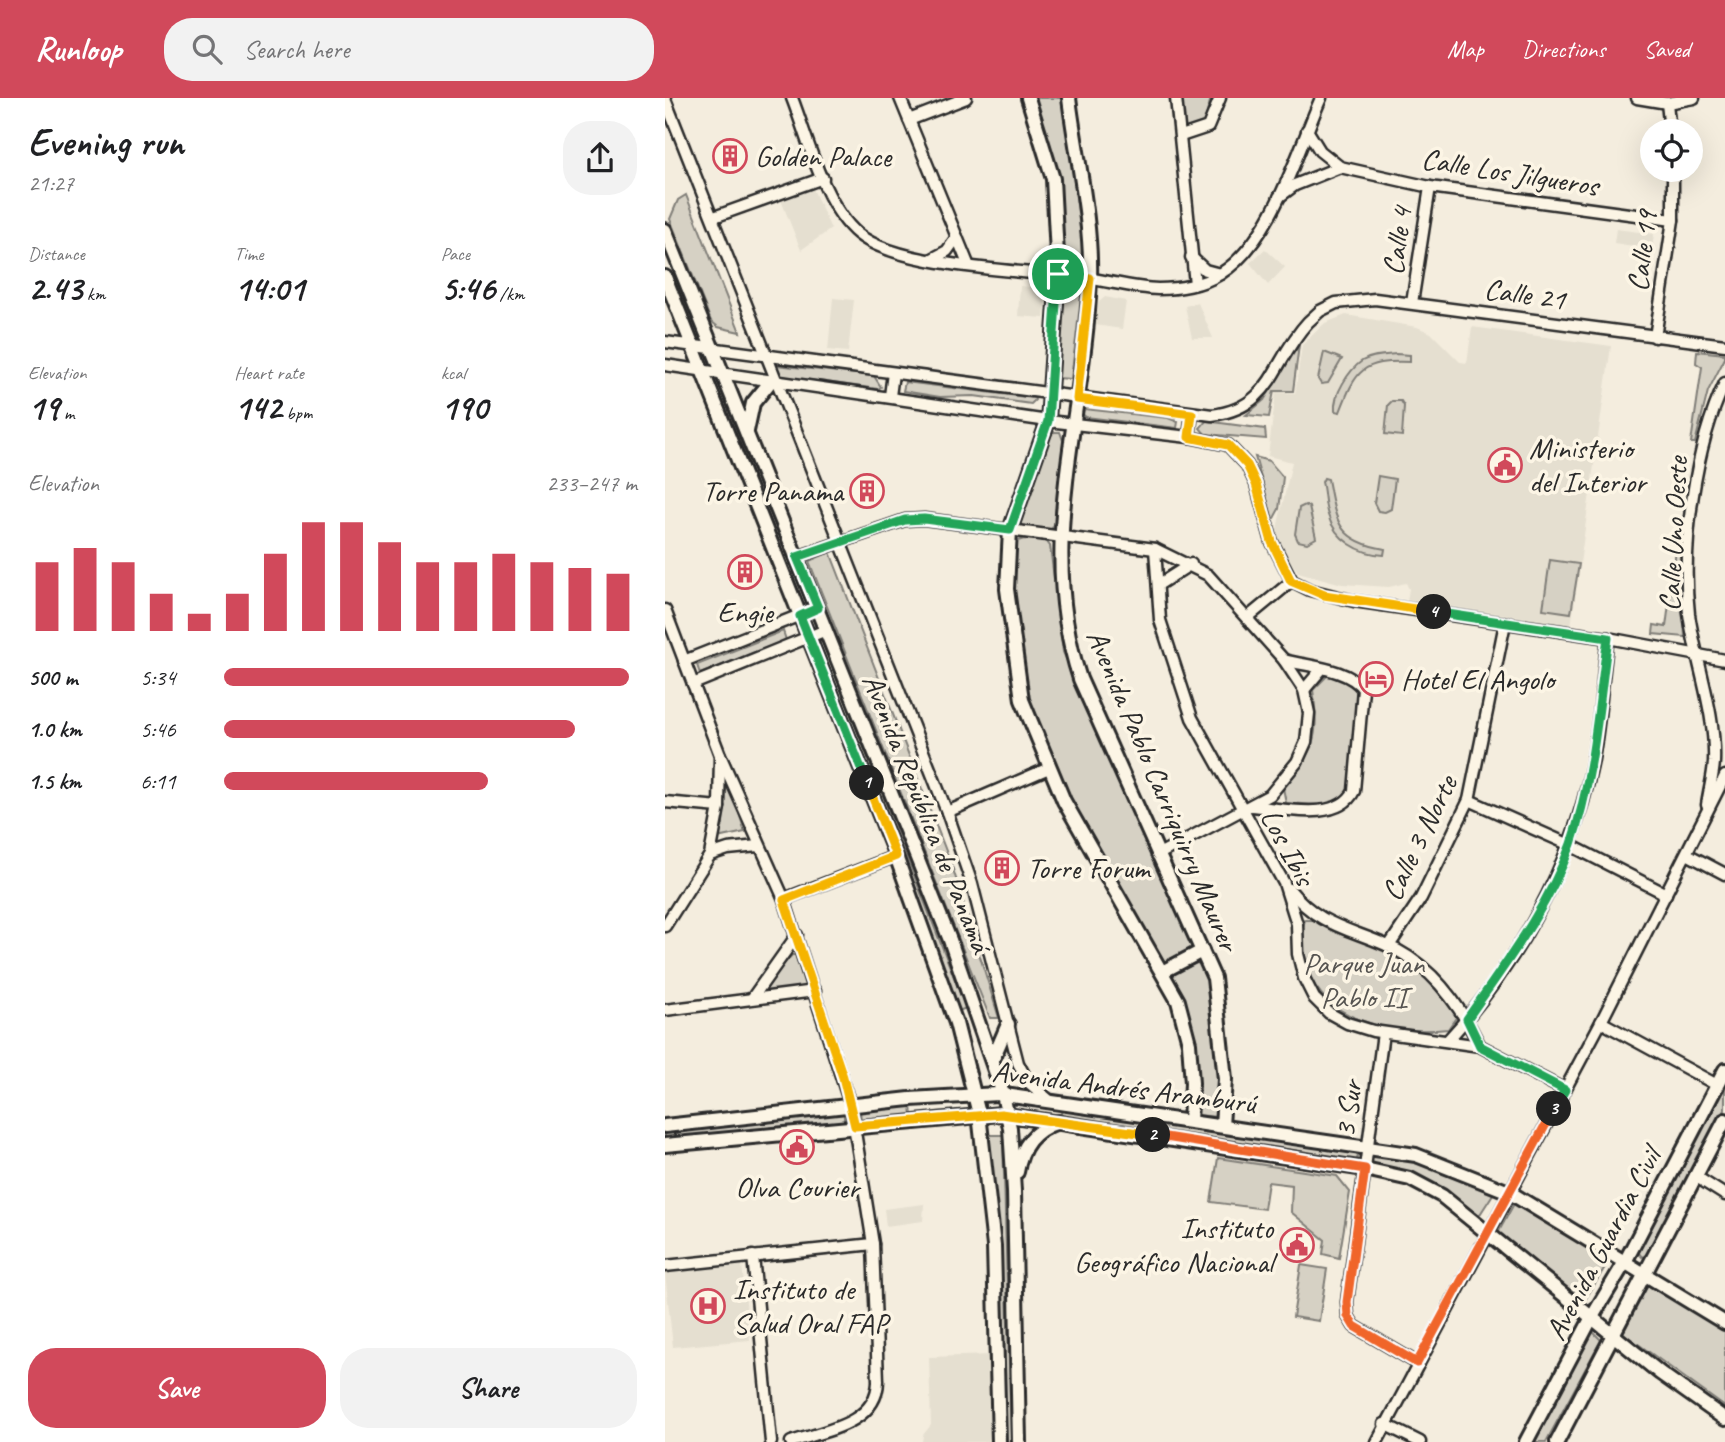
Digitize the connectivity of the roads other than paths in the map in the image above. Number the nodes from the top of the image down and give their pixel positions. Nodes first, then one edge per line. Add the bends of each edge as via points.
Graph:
1 (792, 98) edge
2 (901, 98) edge
3 (965, 98) edge
4 (1028, 98) edge
5 (1069, 98) edge
6 (1176, 98) edge
7 (1220, 98) edge
8 (1321, 98) edge
9 (1637, 98) edge
10 (1694, 98) edge
11 (665, 99) edge
12 (1667, 103) junction
13 (1669, 119) edge
14 (909, 120) junction
15 (1307, 130) junction
16 (1181, 136) junction
17 (1341, 167) junction
18 (823, 178) junction
19 (1672, 182) edge
20 (1430, 187) junction
21 (1277, 199) junction
22 (714, 217) junction
23 (1672, 220) junction
24 (665, 230) edge
25 (957, 237) junction
26 (1191, 256) junction
27 (932, 259) junction
28 (968, 264) junction
29 (1058, 274) junction
30 (1220, 274) junction
31 (665, 278) edge
32 (1090, 278) junction
33 (1195, 284) junction
34 (1412, 303) junction
35 (1655, 337) junction
36 (665, 342) edge
37 (1725, 345) edge
38 (692, 346) junction
39 (711, 349) junction
40 (767, 355) junction
41 (665, 365) edge
42 (703, 370) junction
43 (721, 373) junction
44 (893, 373) junction
45 (774, 381) junction
46 (1725, 383) edge
47 (1050, 395) junction
48 (890, 396) junction
49 (1077, 399) junction
50 (1192, 414) junction
51 (1048, 421) junction
52 (1073, 424) junction
53 (747, 431) junction
54 (1189, 437) junction
55 (1010, 530) junction
56 (1060, 537) junction
57 (841, 540) junction
58 (1155, 549) junction
59 (797, 557) junction
60 (1191, 564) junction
61 (1291, 581) junction
62 (1158, 585) junction
63 (818, 608) junction
64 (665, 610) edge
65 (800, 616) junction
66 (1247, 618) junction
67 (1505, 623) junction
68 (826, 631) junction
69 (809, 638) junction
70 (1608, 638) junction
71 (1696, 652) junction
72 (1284, 660) junction
73 (1725, 660) edge
74 (684, 661) junction
75 (1320, 671) junction
76 (693, 684) junction
77 (1304, 690) junction
78 (720, 755) junction
79 (1049, 768) junction
80 (1725, 776) edge
81 (1469, 800) junction
82 (665, 802) edge
83 (719, 807) junction
84 (1246, 808) junction
85 (947, 812) junction
86 (1706, 815) junction
87 (1570, 845) junction
88 (758, 846) junction
89 (1687, 854) junction
90 (710, 855) junction
91 (1157, 855) junction
92 (896, 856) junction
93 (1725, 874) edge
94 (1285, 883) junction
95 (1666, 894) junction
96 (784, 900) junction
97 (1317, 917) junction
98 (1297, 924) junction
99 (665, 926) edge
100 (797, 935) junction
101 (1389, 946) junction
102 (1202, 951) junction
103 (1162, 972) junction
104 (815, 991) junction
105 (753, 997) junction
106 (665, 1010) edge
107 (978, 1016) junction
108 (1467, 1019) junction
109 (1601, 1022) junction
110 (956, 1023) junction
111 (1008, 1024) junction
112 (1383, 1033) junction
113 (1448, 1040) junction
114 (1480, 1046) junction
115 (993, 1059) junction
116 (1725, 1070) edge
117 (1717, 1085) junction
118 (1565, 1090) junction
119 (974, 1094) junction
120 (1003, 1094) junction
121 (918, 1099) junction
122 (1052, 1101) junction
123 (851, 1107) junction
124 (979, 1114) junction
125 (1008, 1115) junction
126 (921, 1120) junction
127 (1725, 1120) edge
128 (1055, 1121) junction
129 (1190, 1121) junction
130 (665, 1126) edge
131 (855, 1126) junction
132 (1222, 1126) junction
133 (665, 1145) edge
134 (1367, 1146) junction
135 (1365, 1169) junction
136 (1695, 1176) junction
137 (1014, 1191) junction
138 (1509, 1192) junction
139 (1725, 1195) edge
140 (1487, 1233) junction
141 (873, 1244) junction
142 (753, 1256) junction
143 (1625, 1262) junction
144 (665, 1266) edge
145 (1644, 1274) junction
146 (1592, 1317) junction
147 (1725, 1323) edge
148 (1614, 1333) junction
149 (1417, 1363) junction
150 (1725, 1419) edge
151 (1384, 1424) junction
152 (771, 1442) edge
153 (791, 1442) edge
154 (999, 1442) edge
155 (1019, 1442) edge
156 (1377, 1442) edge
157 (1420, 1442) edge
158 (1526, 1442) edge
159 (1557, 1442) edge

1 - 18 street
2 - 14 street
3 - 14 street
4 - 29 main road via 1053,179
5 - 32 main road, Avenida Pablo Carriquirry Maurer
6 - 16 street
7 - 16 street via 1208,127
8 - 15 street
9 - 12 street
10 - 12 street
11 - 22 street, Avenida República de Panamá
12 - 13 street
14 - 25 street
15 - 17 street, Calle Los Jilgueros via 1320,151
15 - 21 street
16 - 26 street
17 - 20 street, Calle Los Jilgueros
17 - 21 street via 1295,185
18 - 22 street
18 - 27 street via 837,212 857,234 873,244
19 - 23 street, Calle 19
20 - 23 street, Calle Los Jilgueros
20 - 34 street, Calle 4
21 - 30 street via 1249,247
22 - 40 street, Avenida República de Panamá
23 - 35 street, Calle 19
24 - 39 main road, Avenida República de Panamá
25 - 27 street via 947,251
25 - 28 street
26 - 30 street via 1205,270
26 - 33 street
27 - 28 street
28 - 29 street
29 - 32 street
29 - 47 main road
30 - 33 street
31 - 38 main road, Avenida República de Panamá
32 - 33 street via 1157,289
32 - 49 main road, Avenida Pablo Carriquirry Maurer
34 - 35 street, Calle 21
34 - 50 street, Calle 21 via 1351,299 1320,311 1296,335 1250,404 1230,412
35 - 37 street, Calle 21
36 - 38 street
38 - 39 street
38 - 42 main road, Avenida República de Panamá
39 - 40 street
39 - 43 main road, Avenida República de Panamá
40 - 44 street
40 - 45 street, Avenida República de Panamá
41 - 42 street
42 - 43 street
42 - 65 main road, Avenida República de Panamá
43 - 45 street
43 - 53 main road, Avenida República de Panamá
44 - 47 street
44 - 48 street
45 - 48 street
45 - 53 main road via 752,407
45 - 57 street, Avenida República de Panamá
46 - 71 street, Calle Uno Oeste via 1700,449 1692,508 1689,612
47 - 49 street
47 - 51 main road
48 - 51 street
49 - 50 street
49 - 52 main road, Avenida Pablo Carriquirry Maurer
50 - 54 street
51 - 52 street
51 - 55 main road
52 - 54 street
52 - 56 main road, Avenida Pablo Carriquirry Maurer
53 - 59 main road, Avenida República de Panamá
54 - 61 street via 1228,445 1247,465 1272,542
55 - 56 street
55 - 57 street via 905,520
55 - 79 main road via 1007,589 1022,700
56 - 58 street
56 - 91 main road, Avenida Pablo Carriquirry Maurer via 1067,641
57 - 59 street
57 - 85 street, Avenida República de Panamá
58 - 60 street
58 - 62 street, Los Ibis
59 - 63 main road, Avenida República de Panamá
60 - 62 street
60 - 66 street via 1216,582
61 - 66 street
61 - 67 street via 1354,601
62 - 84 street, Los Ibis via 1160,620 1192,718
63 - 65 street
63 - 68 main road, Avenida República de Panamá
64 - 74 street
65 - 69 main road, Avenida República de Panamá
65 - 74 street
66 - 72 street
67 - 70 street
67 - 81 street, Calle 3 Norte
68 - 69 street
68 - 107 main road, Avenida República de Panamá
69 - 76 street
69 - 92 main road, Avenida República de Panamá
70 - 71 street
70 - 87 street via 1592,764
71 - 73 street
71 - 86 street, Calle Uno Oeste via 1714,761
72 - 75 street
72 - 77 street
74 - 76 street
75 - 77 street
75 - 84 street via 1355,678 1363,689 1350,799 1337,808
76 - 78 street
77 - 84 street via 1306,742 1297,762 1270,795
78 - 83 street
78 - 88 street
79 - 85 street
79 - 103 main road via 1085,841
80 - 86 street
81 - 87 street
81 - 101 street, Calle 3 Norte via 1421,898
82 - 83 street
83 - 90 street
84 - 91 street
84 - 94 street, Los Ibis
85 - 111 street, Avenida República de Panamá via 972,884
86 - 89 street
87 - 95 street
87 - 108 street via 1534,919
88 - 90 street
88 - 96 street
89 - 93 street
89 - 95 street
90 - 99 street
91 - 102 main road, Avenida Pablo Carriquirry Maurer
92 - 96 street
92 - 110 main road, Avenida República de Panamá
94 - 97 street
94 - 98 street, Los Ibis
95 - 109 street
96 - 100 street
97 - 98 street
97 - 101 street
98 - 112 street, Los Ibis via 1301,966 1314,998 1347,1023
100 - 104 street
100 - 105 street
101 - 108 street via 1433,975
102 - 103 main road
102 - 132 main road, Avenida Pablo Carriquirry Maurer via 1214,978 1219,1007 1225,1079
103 - 129 main road via 1178,1001 1189,1043
104 - 105 street
104 - 123 street
105 - 106 street
107 - 110 main road
107 - 115 main road, Avenida República de Panamá
108 - 113 street
108 - 114 street
109 - 117 street
109 - 118 street
110 - 119 main road, Avenida República de Panamá
111 - 115 main road
111 - 122 street, Avenida República de Panamá via 1023,1074
112 - 113 street, Los Ibis
112 - 134 street, 3 Sur
113 - 114 street, Los Ibis
114 - 118 street, Los Ibis
115 - 120 main road, Avenida República de Panamá
116 - 117 main road, Avenida Guardia Civil
117 - 143 main road, Avenida Guardia Civil
118 - 138 street
119 - 120 main road, Avenida Andrés Aramburú
119 - 121 main road, Avenida Andrés Aramburú
119 - 124 main road, Avenida República de Panamá
120 - 122 main road, Avenida Andrés Aramburú
120 - 125 main road, Avenida República de Panamá
121 - 123 main road, Avenida Andrés Aramburú
121 - 126 main road
122 - 128 main road via 1045,1110
122 - 129 main road, Avenida Andrés Aramburú
123 - 130 main road, Avenida Andrés Aramburú
123 - 131 street
124 - 125 main road, Avenida Andrés Aramburú
124 - 126 main road, Avenida Andrés Aramburú
124 - 154 main road, Avenida República de Panamá via 994,1247
125 - 128 main road, Avenida Andrés Aramburú
125 - 137 main road, Avenida República de Panamá
126 - 131 main road, Avenida Andrés Aramburú
127 - 136 main road, Avenida Guardia Civil
128 - 135 main road, Avenida Andrés Aramburú
128 - 137 main road via 1026,1144
129 - 132 main road, Avenida Andrés Aramburú
131 - 133 main road, Avenida Andrés Aramburú
131 - 141 street
132 - 134 main road, Avenida Andrés Aramburú
134 - 135 street, 3 Sur
134 - 138 main road, Avenida Andrés Aramburú via 1435,1160
135 - 140 main road, Avenida Andrés Aramburú via 1410,1180 1442,1196
135 - 149 street, 3 Sur via 1348,1316 1354,1326
136 - 139 street
136 - 145 main road, Avenida Guardia Civil
137 - 155 main road, Avenida República de Panamá
138 - 140 street
138 - 143 main road, Avenida Andrés Aramburú
140 - 146 main road, Avenida Andrés Aramburú
140 - 149 street
141 - 142 street
141 - 153 street via 878,1381 874,1402 858,1417
142 - 144 street
142 - 152 street
143 - 145 main road, Avenida Andrés Aramburú
143 - 146 main road, Avenida Guardia Civil
145 - 147 main road, Avenida Andrés Aramburú
145 - 148 main road, Avenida Guardia Civil
146 - 148 main road, Avenida Andrés Aramburú
146 - 158 main road, Avenida Guardia Civil
148 - 150 main road, Avenida Andrés Aramburú
148 - 159 main road, Avenida Guardia Civil
149 - 151 street
151 - 156 street
151 - 157 street

